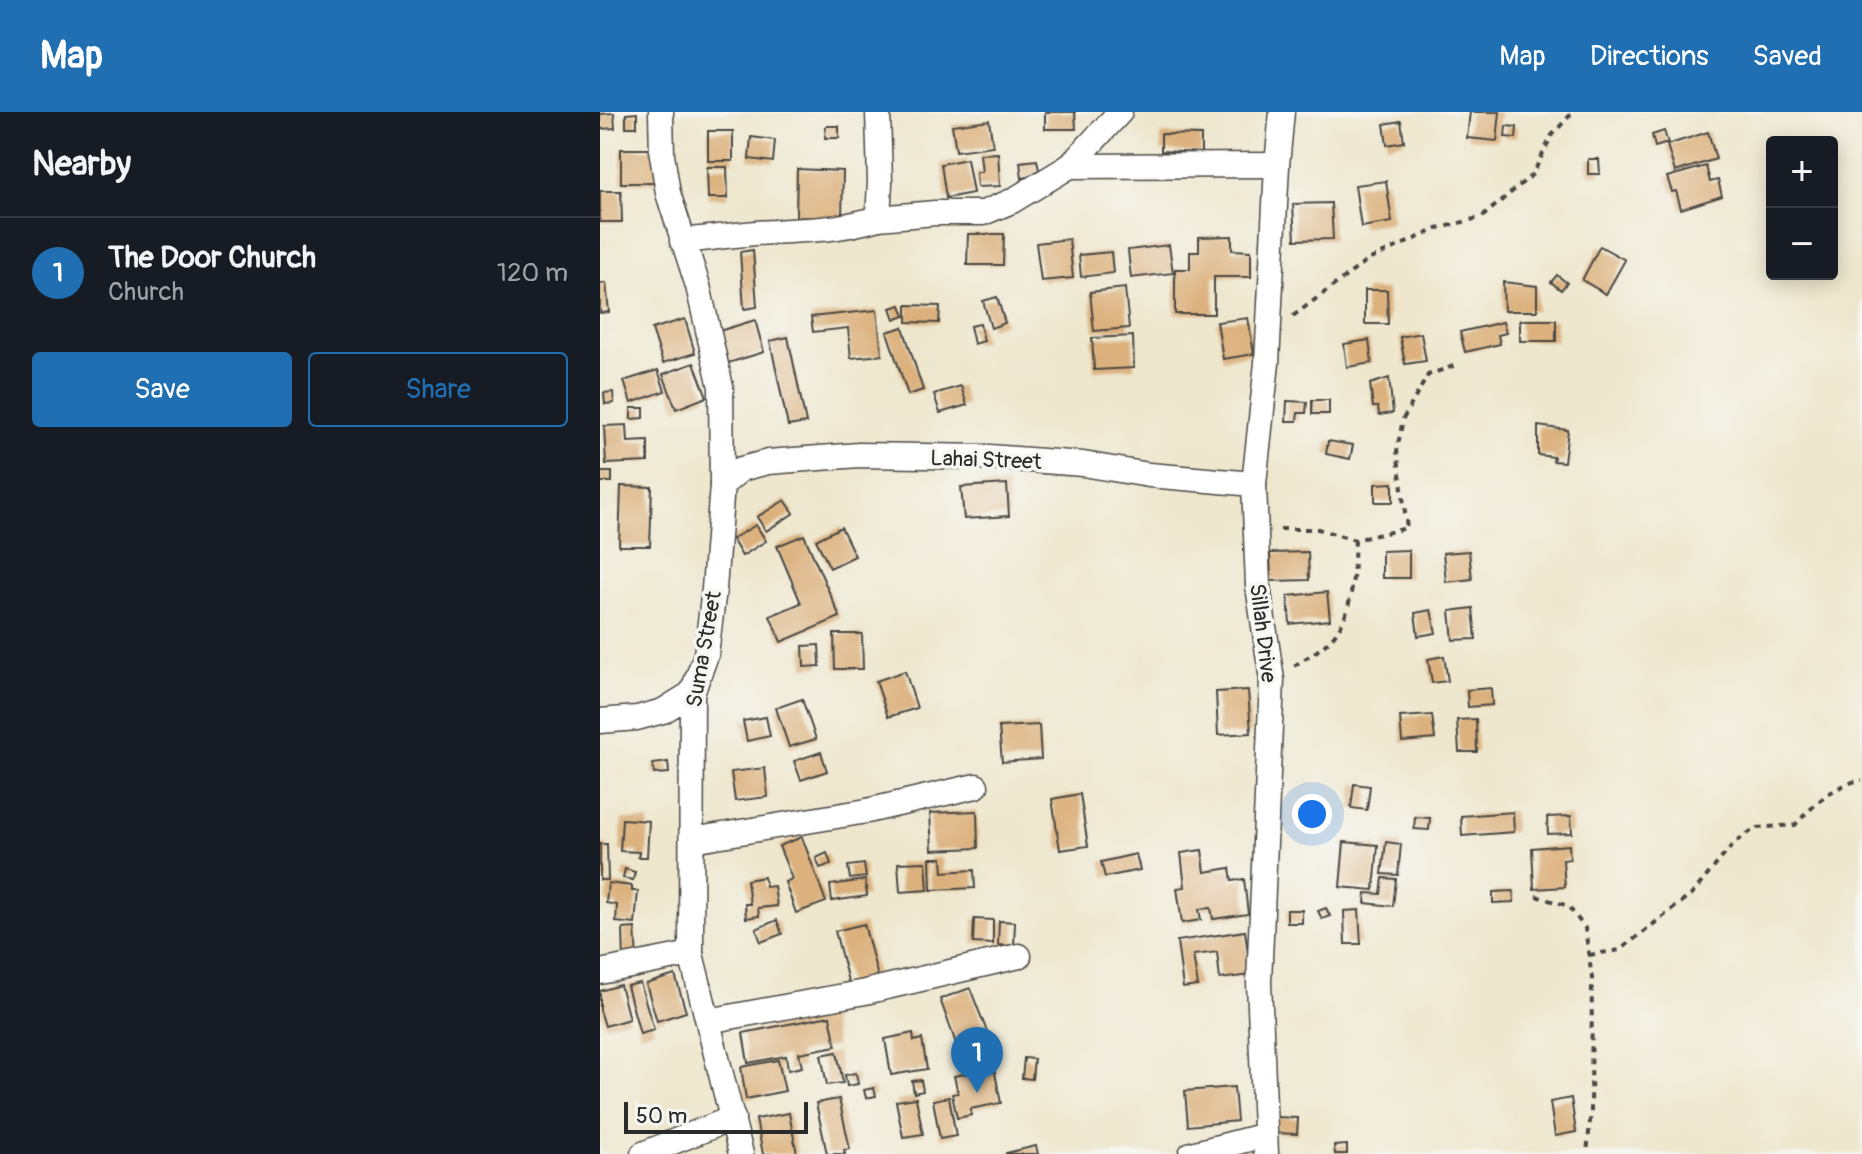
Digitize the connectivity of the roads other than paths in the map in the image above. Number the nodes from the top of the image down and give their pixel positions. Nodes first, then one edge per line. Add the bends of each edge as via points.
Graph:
1 (661, 112) edge
2 (878, 112) edge
3 (1120, 112) edge
4 (1282, 112) edge
5 (1277, 165) junction
6 (1070, 166) junction
7 (878, 218) junction
8 (682, 241) junction
9 (1254, 484) junction
10 (722, 485) junction
11 (692, 693) junction
12 (600, 721) edge
13 (976, 786) dead end
14 (692, 840) junction
15 (691, 954) junction
16 (1019, 956) dead end
17 (600, 972) edge
18 (708, 1021) junction
19 (733, 1118) junction
20 (1266, 1144) edge
21 (643, 1154) edge
22 (741, 1154) edge
23 (1191, 1154) edge

1 - 8 street, Suma Street via 668,193
2 - 7 street
3 - 6 street
4 - 5 street, Sillah Drive
5 - 6 street
5 - 9 street, Sillah Drive
6 - 7 street via 983,213
7 - 8 street via 819,231
8 - 10 street, Suma Street via 721,387
9 - 10 street, Lahai Street via 989,457 859,455 768,462 741,469
9 - 20 street, Sillah Drive via 1258,586 1272,680 1259,982
10 - 11 street, Suma Street via 706,655
11 - 12 street via 663,711
11 - 14 street, Suma Street
13 - 14 street via 867,811
14 - 15 street, Suma Street
15 - 17 street
15 - 18 street, Suma Street
16 - 18 street
18 - 19 street, Suma Street
19 - 21 street
19 - 22 street, Suma Street
20 - 23 street

